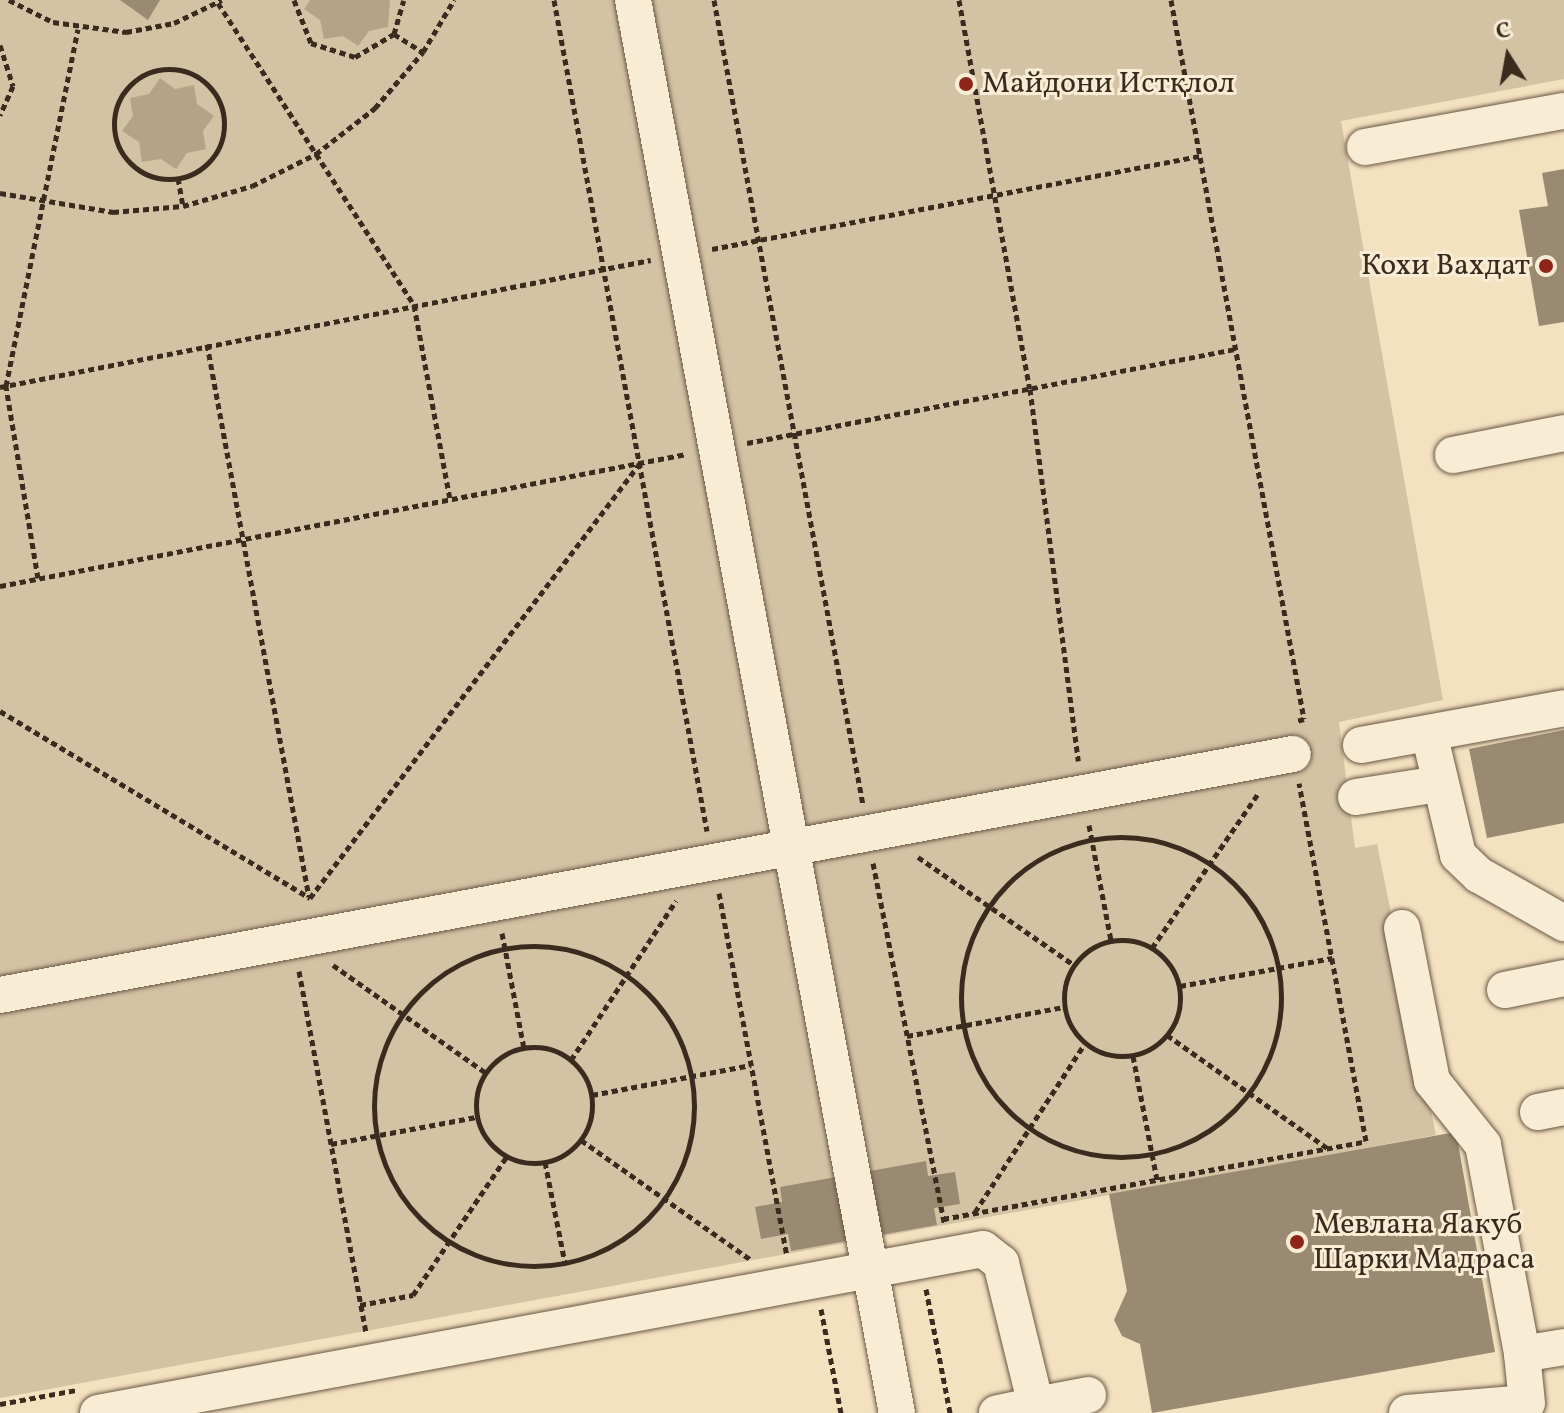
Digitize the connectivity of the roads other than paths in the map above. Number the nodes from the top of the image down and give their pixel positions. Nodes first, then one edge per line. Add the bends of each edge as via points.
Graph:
1 (633, 0) edge
2 (1564, 111) edge
3 (1365, 147) dead end
4 (1564, 433) edge
5 (1453, 455) dead end
6 (1564, 708) edge
7 (1429, 733) junction
8 (1361, 745) dead end
9 (1293, 771) road end
10 (1439, 784) junction
11 (1356, 797) dead end
12 (792, 848) junction
13 (1564, 923) edge
14 (1402, 928) dead end
15 (1564, 978) edge
16 (1505, 990) dead end
17 (0, 995) edge
18 (867, 1254) junction
19 (1564, 1347) edge
20 (1522, 1354) junction
21 (1088, 1395) dead end
22 (95, 1400) edge
23 (1036, 1405) junction
24 (1527, 1408) edge
25 (897, 1413) edge
26 (997, 1413) edge
27 (1407, 1413) edge

1 - 12 street
2 - 3 street
4 - 5 street
6 - 7 street
7 - 8 street
7 - 10 street
9 - 12 street via 871,855
10 - 11 street
10 - 13 street via 1452,842 1468,865
12 - 17 street
12 - 18 street
14 - 20 street via 1432,1081 1483,1145
15 - 16 street
18 - 22 street via 816,1279 367,1343
18 - 23 street via 920,1260 983,1249 996,1256
18 - 25 street
19 - 20 street
20 - 24 street
21 - 23 street
23 - 26 street
24 - 27 street

